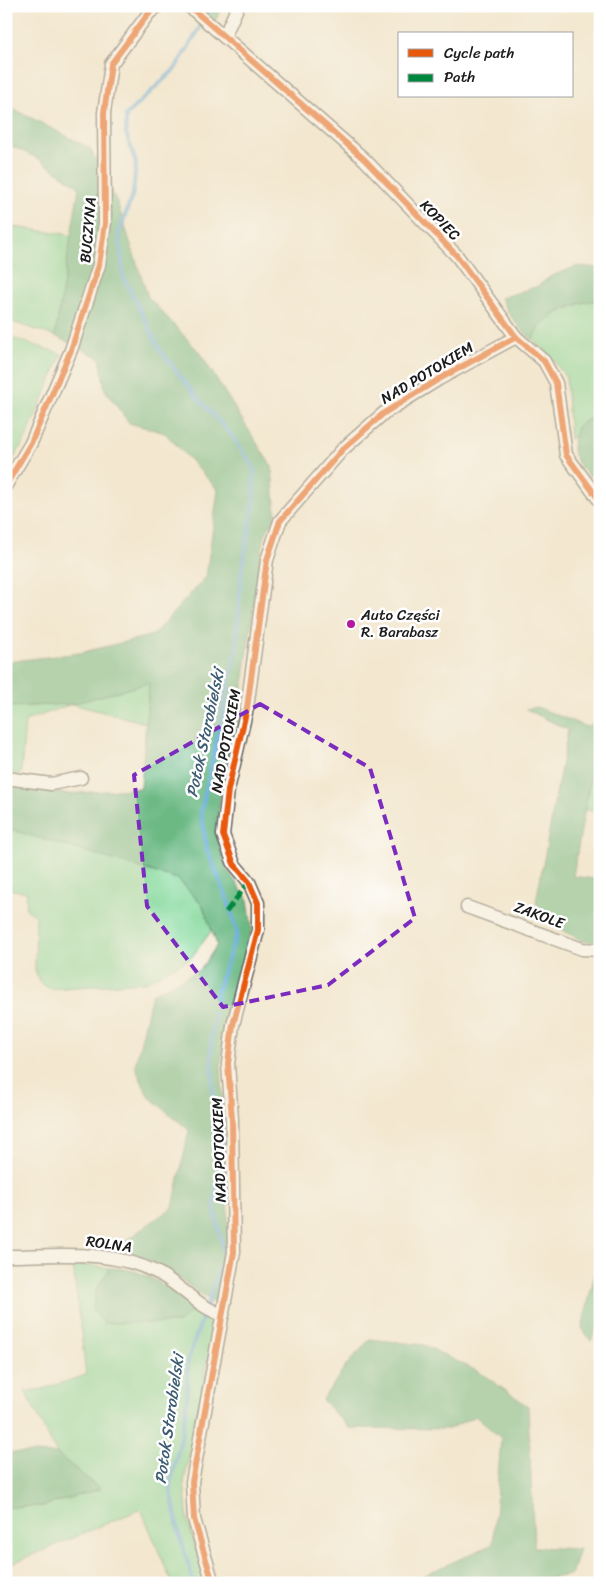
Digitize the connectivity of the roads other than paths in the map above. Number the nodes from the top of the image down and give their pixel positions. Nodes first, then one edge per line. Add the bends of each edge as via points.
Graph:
1 (158, 6) edge
2 (238, 6) edge
3 (191, 8) edge
4 (224, 37) junction
5 (516, 337) junction
6 (6, 485) edge
7 (600, 501) edge
8 (6, 778) edge
9 (81, 778) dead end
10 (467, 906) dead end
11 (600, 950) edge
12 (6, 1256) edge
13 (211, 1310) junction
14 (213, 1583) edge

1 - 6 street, BUCZYNA via 149,13 111,64 104,113 105,223 99,265 71,350 31,443
2 - 4 street
3 - 4 street, KOPIEC
4 - 5 street, KOPIEC via 364,159 457,256
5 - 7 street, KOPIEC via 544,362 556,383 566,455
5 - 13 street, NAD POTOKIEM via 384,413 343,449 280,521 267,560 247,708 228,790 224,835 234,864 249,882 258,903 258,930 233,1025 228,1064 234,1252
8 - 9 street via 51,784
10 - 11 street, ZAKOLE via 582,949
12 - 13 street, ROLNA via 94,1256 129,1260 158,1273
13 - 14 street, NAD POTOKIEM via 192,1482 194,1519

